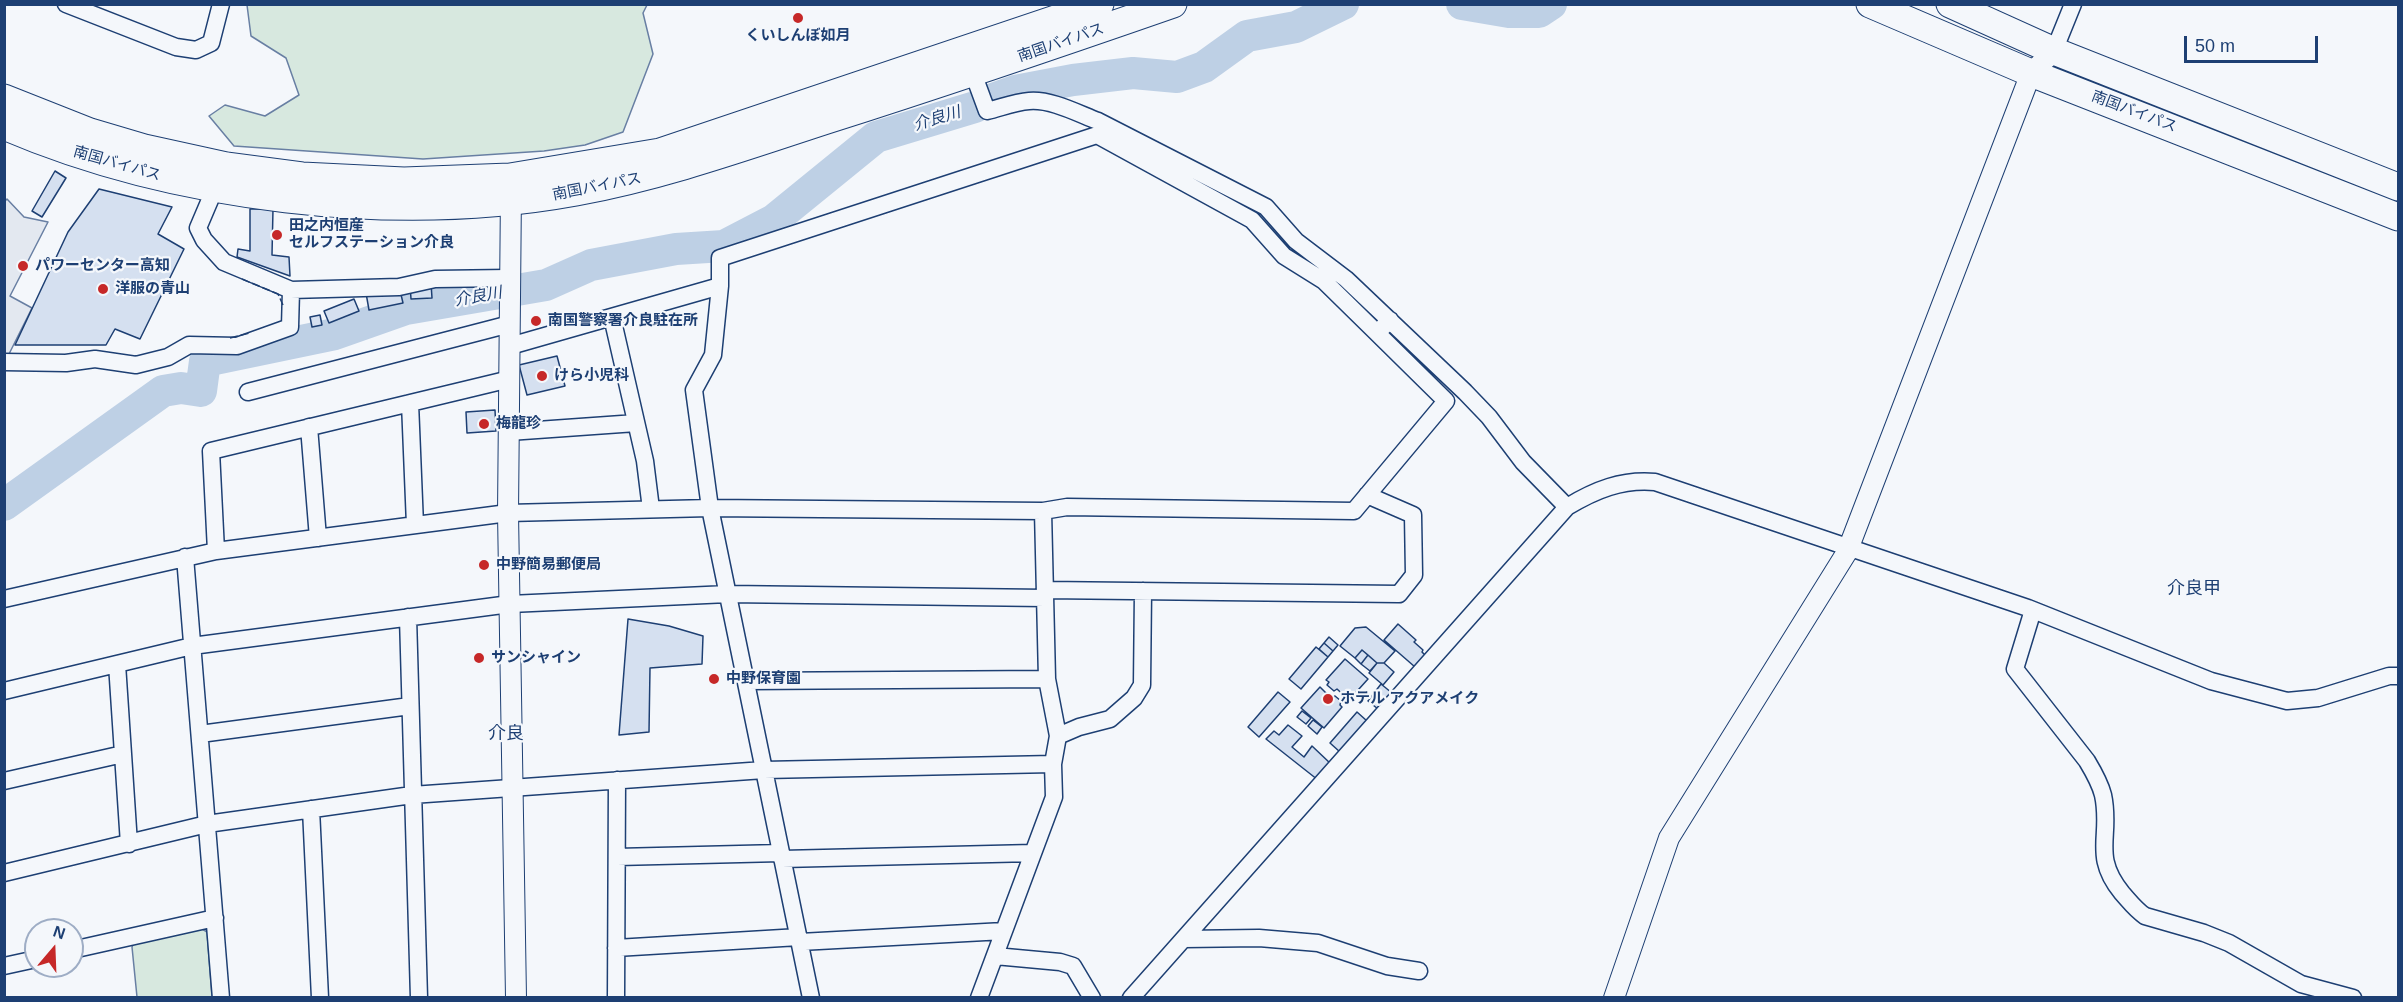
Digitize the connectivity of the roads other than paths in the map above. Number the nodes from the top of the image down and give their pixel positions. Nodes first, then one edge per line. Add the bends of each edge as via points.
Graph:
1 (66, 4) edge
2 (220, 4) edge
3 (1100, 4) edge
4 (1173, 4) edge
5 (1870, 4) edge
6 (1950, 4) edge
7 (2073, 4) edge
8 (2054, 51) junction
9 (973, 73) junction
10 (2031, 73) junction
11 (4, 98) edge
12 (4, 126) edge
13 (220, 178) junction
14 (2398, 188) edge
15 (511, 189) junction
16 (2398, 217) edge
17 (509, 281) junction
18 (720, 286) junction
19 (291, 290) junction
20 (510, 314) junction
21 (612, 317) junction
22 (1390, 320) junction
23 (1377, 333) junction
24 (510, 346) junction
25 (4, 362) edge
26 (510, 379) junction
27 (248, 392) dead end
28 (410, 403) junction
29 (636, 423) junction
30 (309, 427) junction
31 (509, 432) junction
32 (1367, 495) junction
33 (1567, 507) junction
34 (710, 508) junction
35 (651, 509) junction
36 (1043, 511) junction
37 (508, 513) junction
38 (415, 525) junction
39 (318, 538) junction
40 (1849, 548) junction
41 (216, 551) junction
42 (185, 558) junction
43 (1143, 591) junction
44 (728, 594) junction
45 (1045, 594) junction
46 (4, 599) edge
47 (510, 604) junction
48 (2032, 610) junction
49 (408, 617) junction
50 (192, 646) junction
51 (117, 664) junction
52 (2398, 676) edge
53 (1047, 679) junction
54 (746, 681) junction
55 (4, 691) edge
56 (410, 706) junction
57 (200, 734) junction
58 (1058, 736) junction
59 (123, 754) junction
60 (1053, 764) junction
61 (764, 770) junction
62 (617, 780) junction
63 (4, 781) edge
64 (512, 788) junction
65 (412, 795) junction
66 (310, 809) junction
67 (207, 824) junction
68 (129, 844) junction
69 (1033, 853) junction
70 (782, 856) junction
71 (617, 857) junction
72 (4, 873) edge
73 (215, 918) junction
74 (1004, 931) junction
75 (1184, 939) junction
76 (799, 940) junction
77 (84, 947) edge
78 (616, 948) junction
79 (995, 956) junction
80 (24, 962) edge
81 (4, 966) edge
82 (1419, 971) dead end
83 (222, 998) edge
84 (320, 998) edge
85 (419, 998) edge
86 (516, 998) edge
87 (616, 998) edge
88 (811, 998) edge
89 (979, 998) edge
90 (1092, 998) edge
91 (1131, 998) edge
92 (1614, 998) edge
93 (2352, 998) edge

1 - 2 street via 176,47 196,50 211,43
3 - 15 highway, 南国バイパス via 660,152
4 - 9 highway, 南国バイパス
5 - 10 highway, 南国バイパス
6 - 8 highway, 南国バイパス
7 - 8 street
8 - 10 street
8 - 14 highway, 南国バイパス
9 - 15 highway, 南国バイパス via 662,174 575,192
9 - 22 street via 987,111 1028,101 1068,110 1098,121 1266,207 1296,241 1346,279
10 - 16 highway, 南国バイパス
10 - 40 street
11 - 13 highway, 南国バイパス
12 - 13 highway, 南国バイパス via 106,163
13 - 15 highway, 南国バイパス via 302,200 407,206
13 - 19 street via 198,228 204,240 224,262
15 - 17 street
17 - 19 street via 435,279 399,287
17 - 20 street
18 - 21 street
18 - 23 street via 720,258 1097,135 1252,220 1284,256 1324,281
18 - 34 street via 713,356 694,390
19 - 25 street via 290,327 237,346 189,345 168,357 136,365 95,359 66,363
20 - 24 street
20 - 27 street
21 - 24 street
21 - 29 street
22 - 23 street
22 - 33 street via 1489,417 1523,462
23 - 32 street via 1446,401
24 - 26 street
26 - 28 street
26 - 31 street
28 - 30 street
28 - 38 street
29 - 31 street
29 - 35 street
30 - 39 street
30 - 41 street via 211,451
31 - 37 street
32 - 36 street via 1354,511 1067,507
32 - 43 street via 1413,515 1414,575 1399,594
33 - 40 street via 1616,483 1655,482
33 - 75 street
34 - 35 street
34 - 36 street
34 - 44 street
35 - 37 street
36 - 45 street
37 - 38 street
37 - 47 street
38 - 39 street
39 - 41 street
40 - 48 street
40 - 92 street via 1668,838
41 - 42 street
42 - 46 street
42 - 50 street
43 - 45 street
43 - 58 street via 1142,685 1134,698 1110,719
44 - 45 street
44 - 47 street
44 - 54 street
45 - 53 street
47 - 49 street
47 - 64 street
48 - 52 street via 2211,681 2287,701 2318,698
48 - 93 street via 2015,669 2096,776 2103,793 2106,868 2137,911 2229,944 2301,984
49 - 50 street
49 - 56 street
50 - 51 street
50 - 57 street
51 - 55 street
51 - 59 street
53 - 54 street
53 - 58 street
54 - 61 street
56 - 57 street
56 - 65 street
57 - 67 street
58 - 60 street
59 - 63 street
59 - 68 street
60 - 61 street
60 - 69 street via 1054,797
61 - 62 street
61 - 70 street
62 - 64 street
62 - 71 street
64 - 65 street
64 - 86 street
65 - 66 street
65 - 85 street
66 - 67 street
66 - 84 street
67 - 68 street
67 - 73 street
68 - 72 street
69 - 70 street
69 - 74 street
70 - 71 street
70 - 76 street
71 - 78 street
73 - 77 street
73 - 83 street
74 - 76 street
74 - 79 street
75 - 82 street via 1259,938 1318,943 1387,966
75 - 91 street
76 - 78 street
76 - 88 street
78 - 87 street
79 - 89 street
79 - 90 street via 1072,966
80 - 81 street

